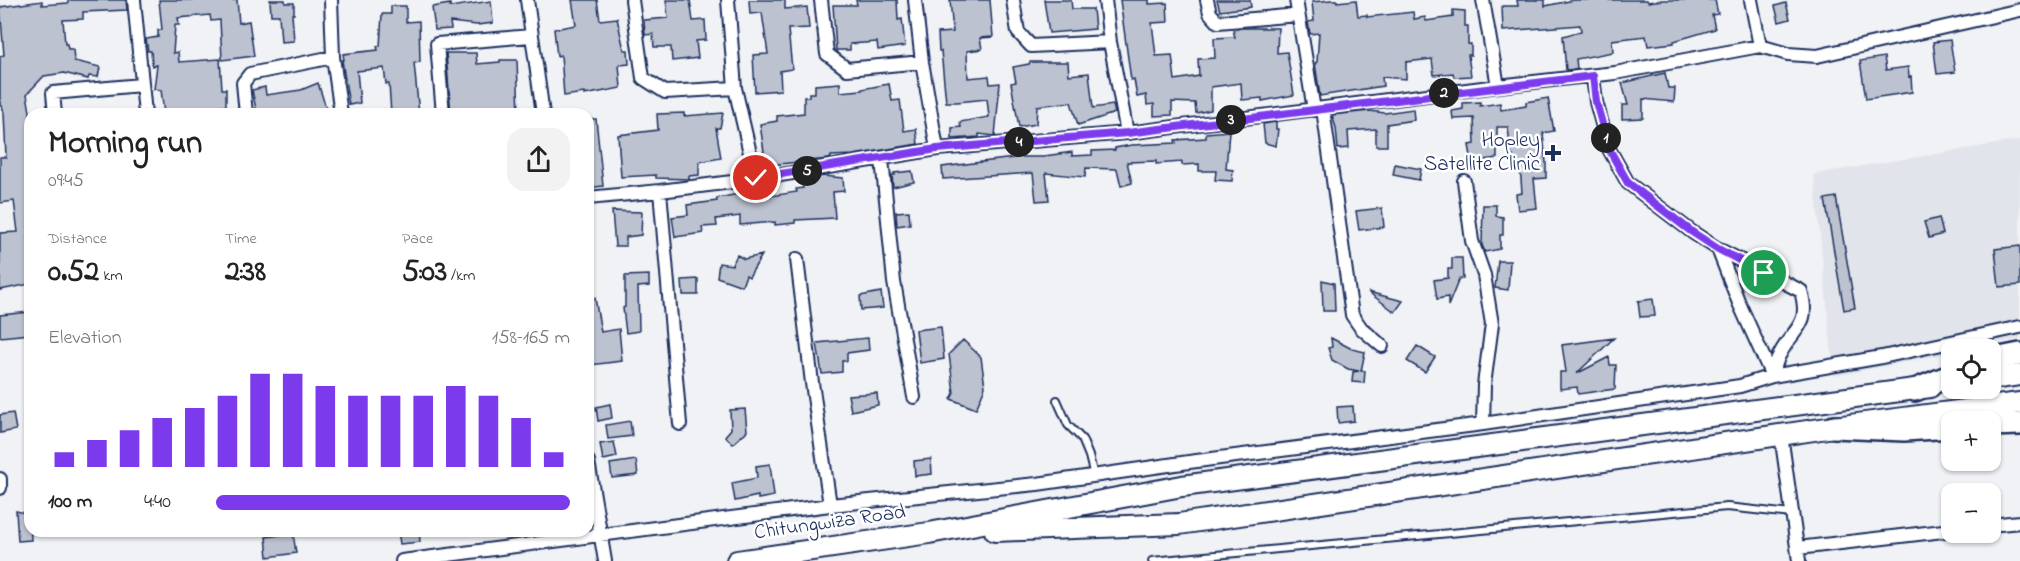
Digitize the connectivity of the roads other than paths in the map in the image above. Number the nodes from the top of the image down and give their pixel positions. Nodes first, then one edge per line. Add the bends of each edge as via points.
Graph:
1 (134, 0) edge
2 (331, 0) edge
3 (527, 0) edge
4 (632, 0) edge
5 (728, 0) edge
6 (821, 0) edge
7 (915, 0) edge
8 (1013, 0) edge
9 (1105, 0) edge
10 (1207, 0) edge
11 (1296, 0) edge
12 (1483, 0) edge
13 (1751, 0) edge
14 (2020, 10) edge
15 (1298, 15) junction
16 (531, 36) junction
17 (1110, 42) junction
18 (1760, 46) junction
19 (333, 57) junction
20 (922, 62) junction
21 (1593, 76) junction
22 (141, 86) junction
23 (1498, 86) junction
24 (735, 88) junction
25 (54, 108) edge
26 (144, 108) edge
27 (245, 108) edge
28 (340, 108) edge
29 (442, 108) edge
30 (542, 108) edge
31 (1318, 109) junction
32 (1127, 133) junction
33 (937, 149) junction
34 (882, 159) junction
35 (756, 178) junction
36 (1464, 181) dead end
37 (660, 191) junction
38 (594, 197) edge
39 (1718, 249) junction
40 (797, 259) dead end
41 (2020, 327) edge
42 (1382, 346) dead end
43 (2020, 354) edge
44 (2001, 358) edge
45 (2020, 375) edge
46 (1772, 376) junction
47 (2001, 378) edge
48 (1941, 379) edge
49 (1941, 386) edge
50 (1915, 390) junction
51 (915, 397) dead end
52 (1057, 400) dead end
53 (2020, 403) edge
54 (680, 424) dead end
55 (1483, 424) junction
56 (2020, 424) edge
57 (2001, 425) edge
58 (1834, 427) junction
59 (1941, 428) edge
60 (1781, 435) junction
61 (1094, 476) junction
62 (0, 479) edge
63 (0, 488) edge
64 (594, 495) edge
65 (830, 505) junction
66 (1793, 514) junction
67 (2020, 522) edge
68 (2001, 524) edge
69 (1941, 532) edge
70 (929, 533) junction
71 (601, 534) junction
72 (594, 535) edge
73 (579, 537) edge
74 (1798, 555) edge
75 (402, 561) edge
76 (605, 561) edge
77 (737, 561) edge
78 (1152, 561) edge

1 - 22 street
2 - 19 street
3 - 16 street
4 - 24 street via 643,78 665,92
5 - 24 street
6 - 20 street via 827,54 847,69
7 - 20 street
8 - 17 street via 1018,32 1031,46
9 - 17 street
10 - 15 street via 1210,14 1218,22
11 - 15 street
12 - 23 street
13 - 18 street
14 - 18 street via 1817,56 1788,54
15 - 31 street
16 - 29 street via 437,44
16 - 30 street
17 - 32 street
18 - 21 street
19 - 27 street via 250,74 243,82
19 - 28 street
20 - 33 street
21 - 23 street
21 - 39 street via 1609,149 1628,183
22 - 25 street via 53,93
22 - 26 street
23 - 31 street
24 - 35 street
31 - 32 street
31 - 42 street via 1352,315
32 - 33 street
33 - 34 street
34 - 35 street
34 - 51 street via 894,282
35 - 37 street
36 - 55 street via 1472,241 1485,275 1492,324
37 - 38 street
37 - 54 street
39 - 46 street
39 - 46 street via 1801,291 1805,316 1780,354
40 - 65 street
41 - 46 street
43 - 44 highway
45 - 47 main road
46 - 55 street via 1740,386
48 - 50 highway
49 - 50 main road
50 - 70 main road via 1182,486
52 - 61 lane via 1068,425 1082,439
53 - 58 main road
55 - 61 street
56 - 57 highway
58 - 59 highway
58 - 60 main road
60 - 66 street
60 - 70 main road via 1179,524
61 - 65 street
62 - 63 street
64 - 71 street
65 - 71 street
66 - 74 street
66 - 78 lane via 1727,507
67 - 68 street
69 - 74 street
70 - 77 main road, Chitungwiza Road
71 - 72 street
71 - 76 street
73 - 75 street

